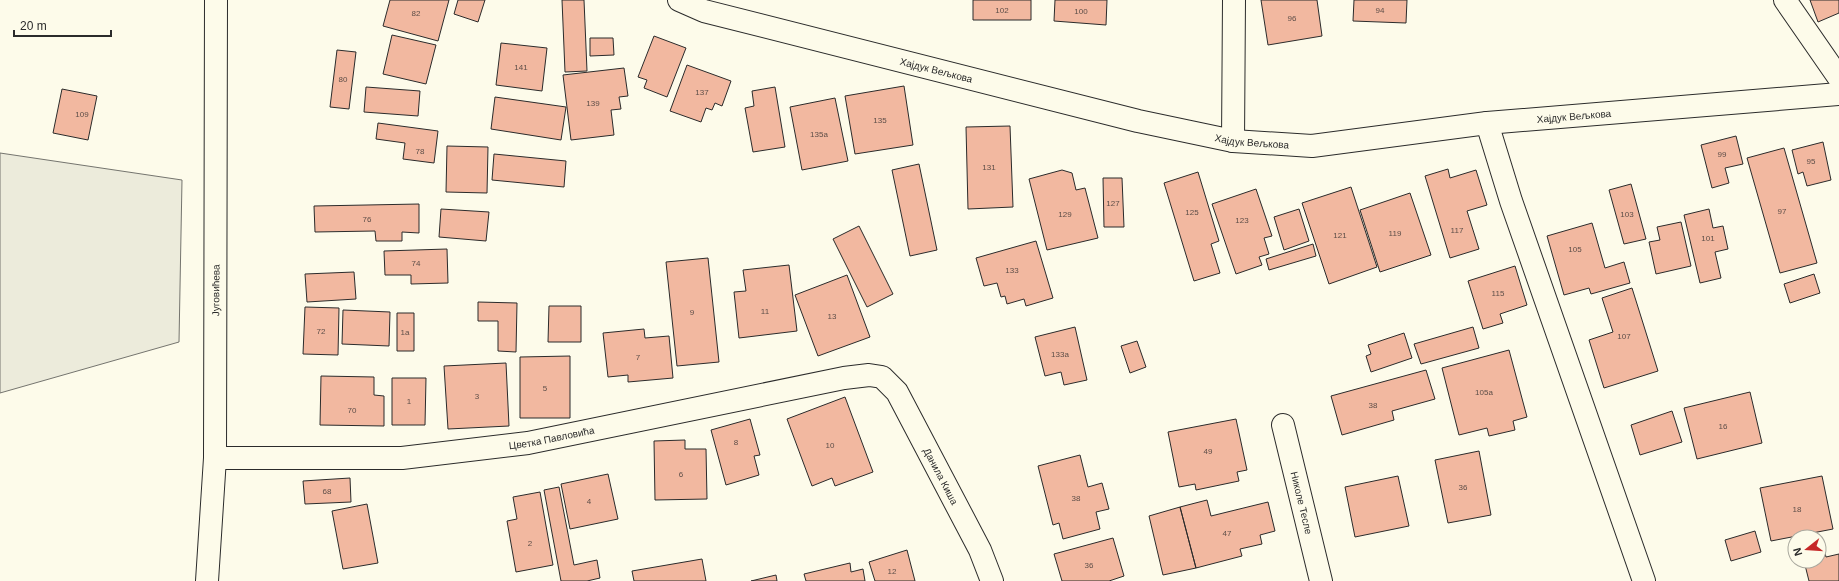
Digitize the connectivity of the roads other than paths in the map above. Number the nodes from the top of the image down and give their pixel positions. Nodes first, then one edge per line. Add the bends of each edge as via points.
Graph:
1 (216, 0) edge
2 (679, 0) edge
3 (1234, 0) edge
4 (1785, 0) edge
5 (706, 5) edge
6 (1839, 78) edge
7 (1839, 94) edge
8 (1487, 123) junction
9 (1233, 141) junction
10 (882, 377) joint
11 (1283, 425) dead end
12 (215, 458) junction
13 (208, 581) edge
14 (992, 581) edge
15 (1321, 581) edge
16 (1644, 581) edge

1 - 12 street, Југовићева
2 - 5 street, Хајдук Вељкова
3 - 9 street
4 - 6 street
5 - 9 street, Хајдук Вељкова via 1138,120
7 - 8 street, Хајдук Вељкова
8 - 9 street, Хајдук Вељкова via 1312,146
8 - 16 street via 1511,201
10 - 12 street, Цветка Павловића via 869,375 844,378 528,443 402,458
10 - 14 street, Данила Киша via 897,392 980,550
11 - 15 street, Николе Тесле
12 - 13 street, Југовићева

